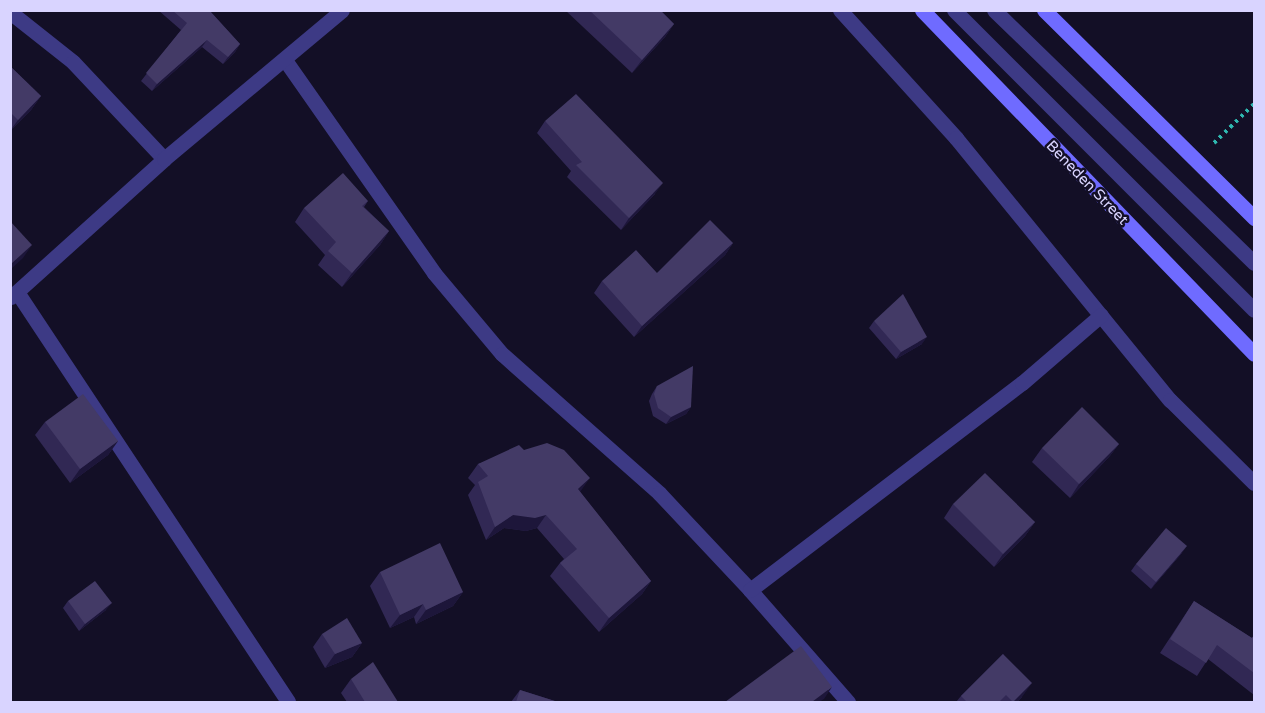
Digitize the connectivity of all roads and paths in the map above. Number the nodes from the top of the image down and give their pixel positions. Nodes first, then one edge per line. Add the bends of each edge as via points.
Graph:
1 (342, 10) edge
2 (840, 10) edge
3 (922, 10) edge
4 (954, 10) edge
5 (994, 10) edge
6 (1044, 10) edge
7 (10, 12) edge
8 (285, 60) junction
9 (1254, 105) edge
10 (164, 159) junction
11 (1197, 159) junction
12 (1254, 218) edge
13 (1254, 263) edge
14 (14, 295) edge
15 (1254, 310) edge
16 (1101, 315) junction
17 (1254, 354) edge
18 (1254, 483) edge
19 (750, 590) junction
20 (288, 702) edge
21 (848, 702) edge

1 - 8 street
2 - 16 street via 893,64
3 - 17 main road, Beneden Street
4 - 15 street
5 - 13 street
6 - 11 main road
7 - 10 street via 73,62
8 - 10 street
8 - 19 street via 434,273 502,354 659,493
9 - 11 path
10 - 14 street
11 - 12 main road
14 - 20 street
16 - 18 street via 1170,400
16 - 19 street via 1022,383
19 - 21 street

